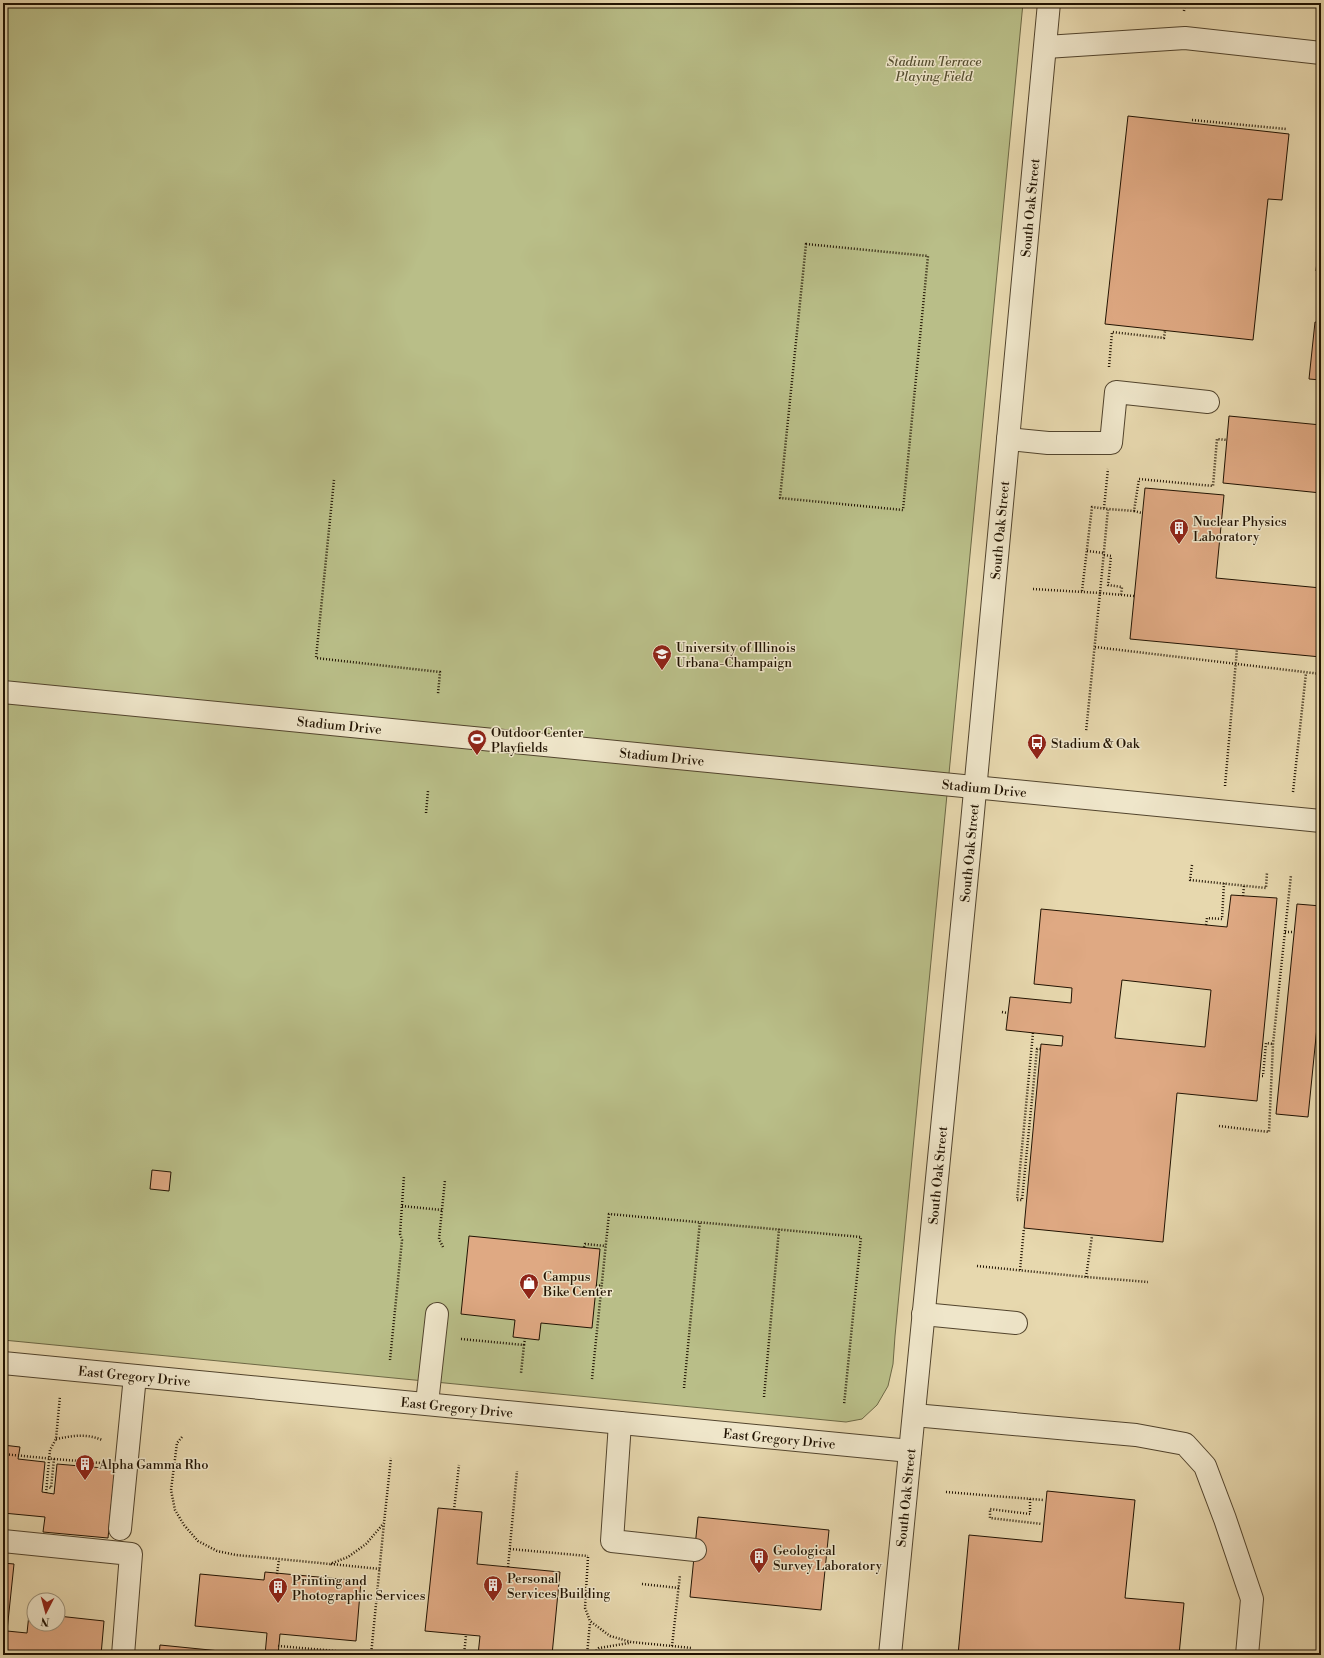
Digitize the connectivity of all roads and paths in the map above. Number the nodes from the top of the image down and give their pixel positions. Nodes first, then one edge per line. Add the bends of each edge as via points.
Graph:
1 (1049, 3) edge
2 (1046, 47) junction
3 (1321, 53) edge
4 (1192, 120) dead end
5 (1286, 130) dead end
6 (1165, 331) dead end
7 (1116, 392) junction
8 (1208, 402) dead end
9 (1008, 439) junction
10 (1227, 440) dead end
11 (1111, 443) junction
12 (908, 458) joint
13 (334, 480) dead end
14 (1104, 508) junction
15 (1108, 509) junction
16 (1134, 511) junction
17 (1142, 513) dead end
18 (1087, 551) junction
19 (1104, 554) junction
20 (1032, 589) dead end
21 (1082, 592) junction
22 (1100, 593) junction
23 (1121, 595) junction
24 (1134, 596) dead end
25 (1095, 647) junction
26 (1237, 649) dead end
27 (1236, 664) junction
28 (1306, 672) junction
29 (1321, 674) edge
30 (3, 692) edge
31 (438, 694) dead end
32 (1086, 732) dead end
33 (975, 787) junction
34 (428, 790) dead end
35 (1222, 812) junction
36 (426, 813) dead end
37 (1291, 818) junction
38 (1321, 821) edge
39 (1192, 865) dead end
40 (1267, 872) dead end
41 (1291, 875) dead end
42 (1224, 884) junction
43 (1244, 886) junction
44 (1243, 896) dead end
45 (1206, 925) dead end
46 (1285, 932) junction
47 (1294, 932) dead end
48 (1002, 1012) dead end
49 (1008, 1013) dead end
50 (1033, 1033) dead end
51 (1273, 1044) junction
52 (1041, 1049) dead end
53 (1260, 1076) dead end
54 (1219, 1126) dead end
55 (404, 1176) dead end
56 (445, 1180) dead end
57 (402, 1206) junction
58 (442, 1210) junction
59 (700, 1221) junction
60 (1024, 1228) dead end
61 (779, 1229) junction
62 (1092, 1236) dead end
63 (606, 1246) junction
64 (443, 1247) dead end
65 (584, 1248) dead end
66 (978, 1266) dead end
67 (1020, 1270) junction
68 (1086, 1277) junction
69 (1148, 1282) dead end
70 (596, 1285) dead end
71 (602, 1286) junction
72 (437, 1314) dead end
73 (923, 1314) junction
74 (1016, 1323) dead end
75 (434, 1336) junction
76 (525, 1339) dead end
77 (524, 1345) junction
78 (390, 1360) dead end
79 (3, 1363) edge
80 (521, 1373) dead end
81 (135, 1376) junction
82 (592, 1379) dead end
83 (684, 1388) dead end
84 (6, 1391) dead end
85 (60, 1396) dead end
86 (764, 1397) dead end
87 (427, 1403) junction
88 (844, 1405) dead end
89 (3, 1412) edge
90 (914, 1414) junction
91 (620, 1423) junction
92 (182, 1437) dead end
93 (56, 1439) junction
94 (910, 1451) junction
95 (3, 1454) edge
96 (127, 1454) junction
97 (391, 1458) dead end
98 (50, 1459) junction
99 (54, 1459) junction
100 (103, 1463) dead end
101 (459, 1465) dead end
102 (517, 1471) dead end
103 (47, 1488) junction
104 (946, 1492) dead end
105 (46, 1493) dead end
106 (1030, 1499) junction
107 (1044, 1500) dead end
108 (454, 1510) dead end
109 (384, 1523) junction
110 (1042, 1524) dead end
111 (120, 1529) dead end
112 (3, 1541) edge
113 (510, 1549) junction
114 (589, 1549) dead end
115 (688, 1550) joint
116 (588, 1557) junction
117 (279, 1559) junction
118 (330, 1564) junction
119 (508, 1567) dead end
120 (380, 1569) junction
121 (277, 1574) dead end
122 (642, 1584) dead end
123 (679, 1588) junction
124 (590, 1622) junction
125 (466, 1635) dead end
126 (631, 1642) junction
127 (278, 1646) dead end
128 (672, 1646) junction
129 (692, 1648) dead end
130 (123, 1655) edge
131 (371, 1655) edge
132 (464, 1655) edge
133 (587, 1655) edge
134 (592, 1655) edge
135 (890, 1655) edge
136 (1247, 1655) edge

1 - 2 street, South Oak Street
2 - 3 street via 1185,38
2 - 9 street, South Oak Street
4 - 5 path
6 - 7 path via 1164,338 1112,332 1108,374
7 - 8 street
7 - 11 street
9 - 11 street via 1048,443
9 - 33 street, South Oak Street
10 - 16 path via 1217,439 1213,486 1139,479
11 - 14 path
12 - 12 path via 903,510 780,498 806,244 928,256
13 - 31 path via 316,658 440,672
14 - 15 path
14 - 18 path via 1092,507
15 - 16 path
15 - 19 path
16 - 17 path
18 - 19 path
18 - 21 path
19 - 22 path
19 - 23 path via 1111,556 1108,586 1122,587
20 - 21 path
21 - 22 path
22 - 23 path
22 - 25 path
23 - 24 path
25 - 27 path
25 - 32 path
26 - 27 path
27 - 28 path
27 - 35 path
28 - 29 path
28 - 37 path
30 - 33 street, Stadium Drive
33 - 35 street, Stadium Drive
33 - 73 street, South Oak Street
34 - 36 path
35 - 37 street, Stadium Drive
37 - 38 street, Stadium Drive
39 - 42 path via 1190,880
40 - 43 path via 1266,888
41 - 46 path
42 - 43 path
42 - 45 path via 1222,919 1207,918
43 - 44 path
46 - 47 path
46 - 51 path
48 - 49 path
50 - 52 path via 1017,1200 1022,1200 1037,1049
51 - 53 path via 1266,1043 1263,1076
51 - 54 path via 1269,1132
55 - 57 path
56 - 58 path
57 - 58 path
57 - 78 path via 402,1240
58 - 64 path via 439,1239
59 - 61 path
59 - 63 path via 609,1214
59 - 83 path
60 - 67 path
61 - 86 path
61 - 88 path via 861,1237
62 - 68 path
63 - 65 path via 585,1244
63 - 71 path
66 - 67 path
67 - 68 path
68 - 69 path
70 - 71 path
71 - 82 path
72 - 75 street
73 - 74 street
73 - 90 street, South Oak Street
75 - 77 path
75 - 87 street
76 - 77 path
77 - 80 path
79 - 81 street, East Gregory Drive
81 - 87 street, East Gregory Drive
81 - 96 street
84 - 89 path
85 - 93 path
87 - 91 street, East Gregory Drive
90 - 94 street, South Oak Street
90 - 136 street via 1136,1435 1185,1444 1205,1466 1252,1599
91 - 94 street, East Gregory Drive
91 - 115 street via 612,1540
92 - 117 path via 177,1443 172,1490 175,1510 184,1525 198,1541 217,1551
93 - 96 path via 94,1436
93 - 98 path via 50,1450
94 - 135 street, South Oak Street
95 - 98 path
96 - 111 street
97 - 109 path
98 - 99 path
98 - 103 path
99 - 100 path
99 - 103 path via 51,1488
101 - 108 path
102 - 113 path
103 - 105 path
104 - 106 path
106 - 107 path
106 - 110 path via 1030,1514 990,1509 990,1518
109 - 118 path via 366,1544 348,1557
109 - 120 path
112 - 130 street via 132,1554
113 - 116 path
113 - 119 path
114 - 116 path
115 - 123 path
116 - 124 path via 585,1608
117 - 118 path
117 - 121 path
118 - 120 path
120 - 131 path
122 - 123 path
123 - 128 path
124 - 126 path via 610,1636
124 - 133 path
125 - 132 path
126 - 128 path
126 - 134 path via 599,1648
127 - 131 path
128 - 129 path

